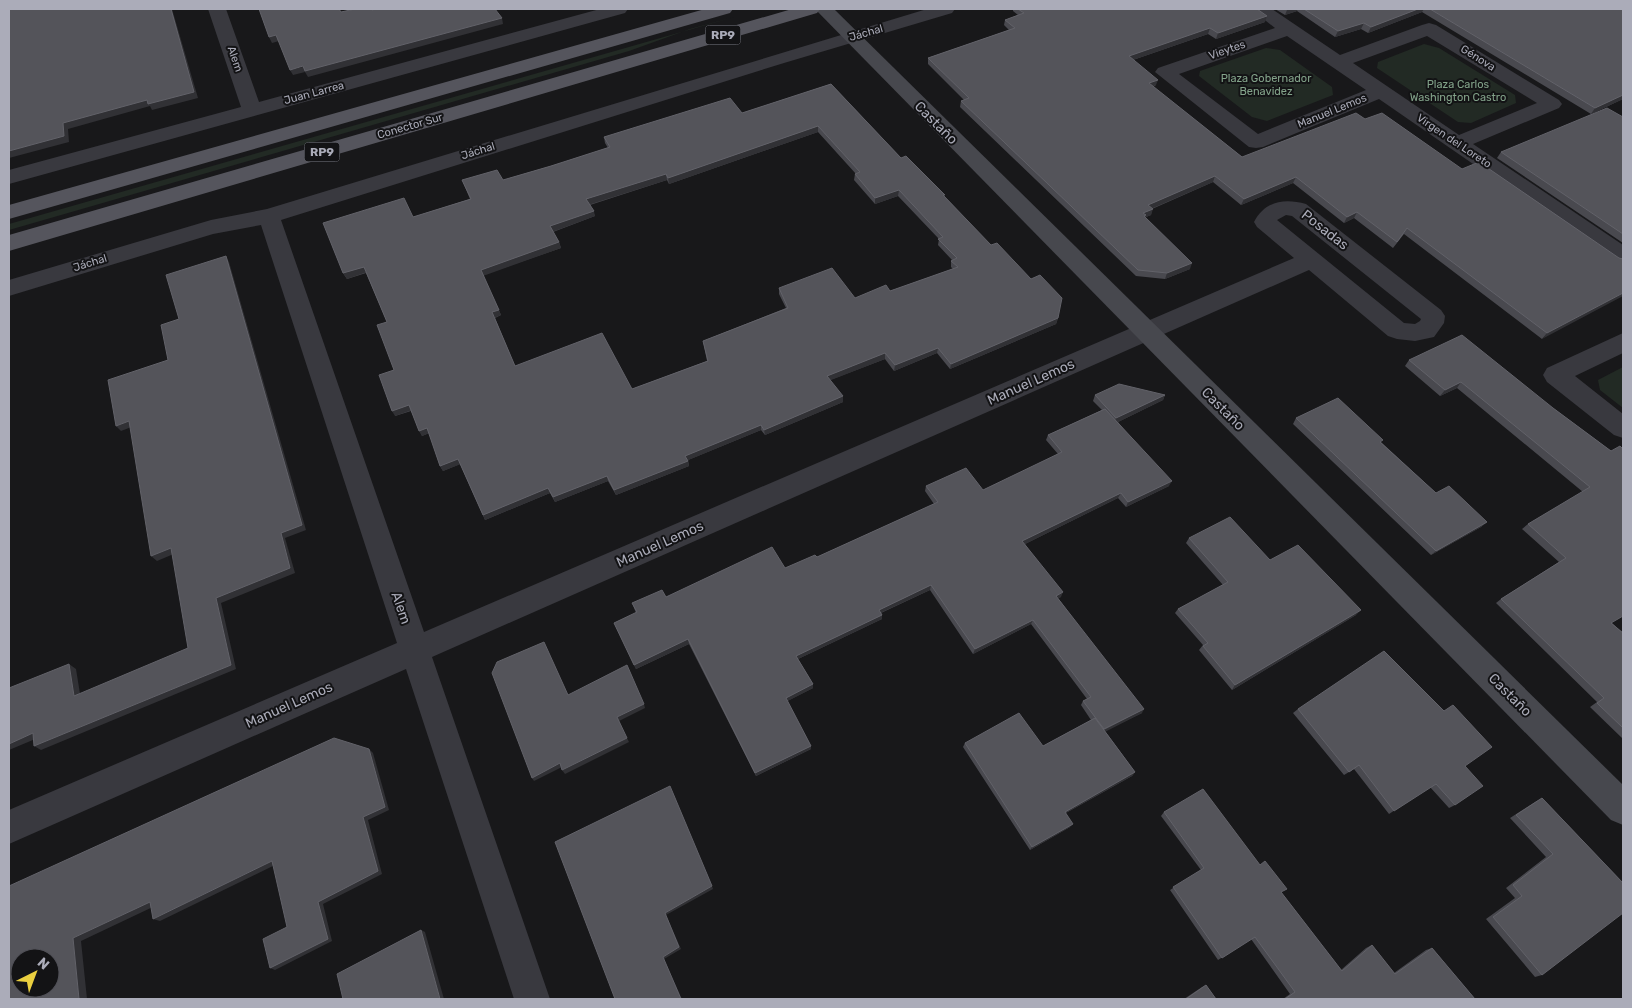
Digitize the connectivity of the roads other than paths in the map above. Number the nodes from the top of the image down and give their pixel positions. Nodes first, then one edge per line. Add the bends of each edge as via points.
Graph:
1 (217, 9) edge
2 (619, 9) edge
3 (724, 9) edge
4 (811, 9) edge
5 (824, 9) edge
6 (946, 9) edge
7 (1260, 9) edge
8 (1289, 29) junction
9 (852, 37) junction
10 (1338, 62) junction
11 (1381, 91) junction
12 (252, 110) junction
13 (1256, 142) joint
14 (1457, 143) junction
15 (9, 177) edge
16 (9, 212) edge
17 (269, 216) junction
18 (9, 243) edge
19 (1623, 256) edge
20 (1311, 260) junction
21 (9, 288) edge
22 (1146, 332) junction
23 (1623, 342) edge
24 (1623, 428) edge
25 (415, 650) junction
26 (1623, 808) edge
27 (9, 827) edge
28 (532, 999) edge

1 - 12 street, Alem
2 - 12 street, Juan Larrea
3 - 16 main road, Conector Sur / RP9
4 - 18 main road, Conector Sur / RP9
5 - 9 street, Castaño
6 - 9 street, Jáchal
7 - 8 street, Virgen del Loreto
8 - 10 street, Virgen del Loreto
8 - 13 street, Vieytes via 1165,72
9 - 17 street, Jáchal
9 - 22 street, Castaño
10 - 11 street, Virgen del Loreto
10 - 14 street, Génova via 1429,29 1552,104
11 - 13 street, Manuel Lemos
11 - 14 street, Virgen del Loreto
12 - 15 street, Juan Larrea
14 - 19 street, Virgen del Loreto
17 - 21 street, Jáchal via 210,227
17 - 25 street, Alem
20 - 20 street, Posadas via 1397,330 1420,333 1432,324 1433,316 1298,209 1284,208 1269,214 1265,222
20 - 22 street, Manuel Lemos
22 - 25 street, Manuel Lemos
22 - 26 street, Castaño
23 - 24 street via 1556,375
25 - 27 street, Manuel Lemos
25 - 28 street, Alem

